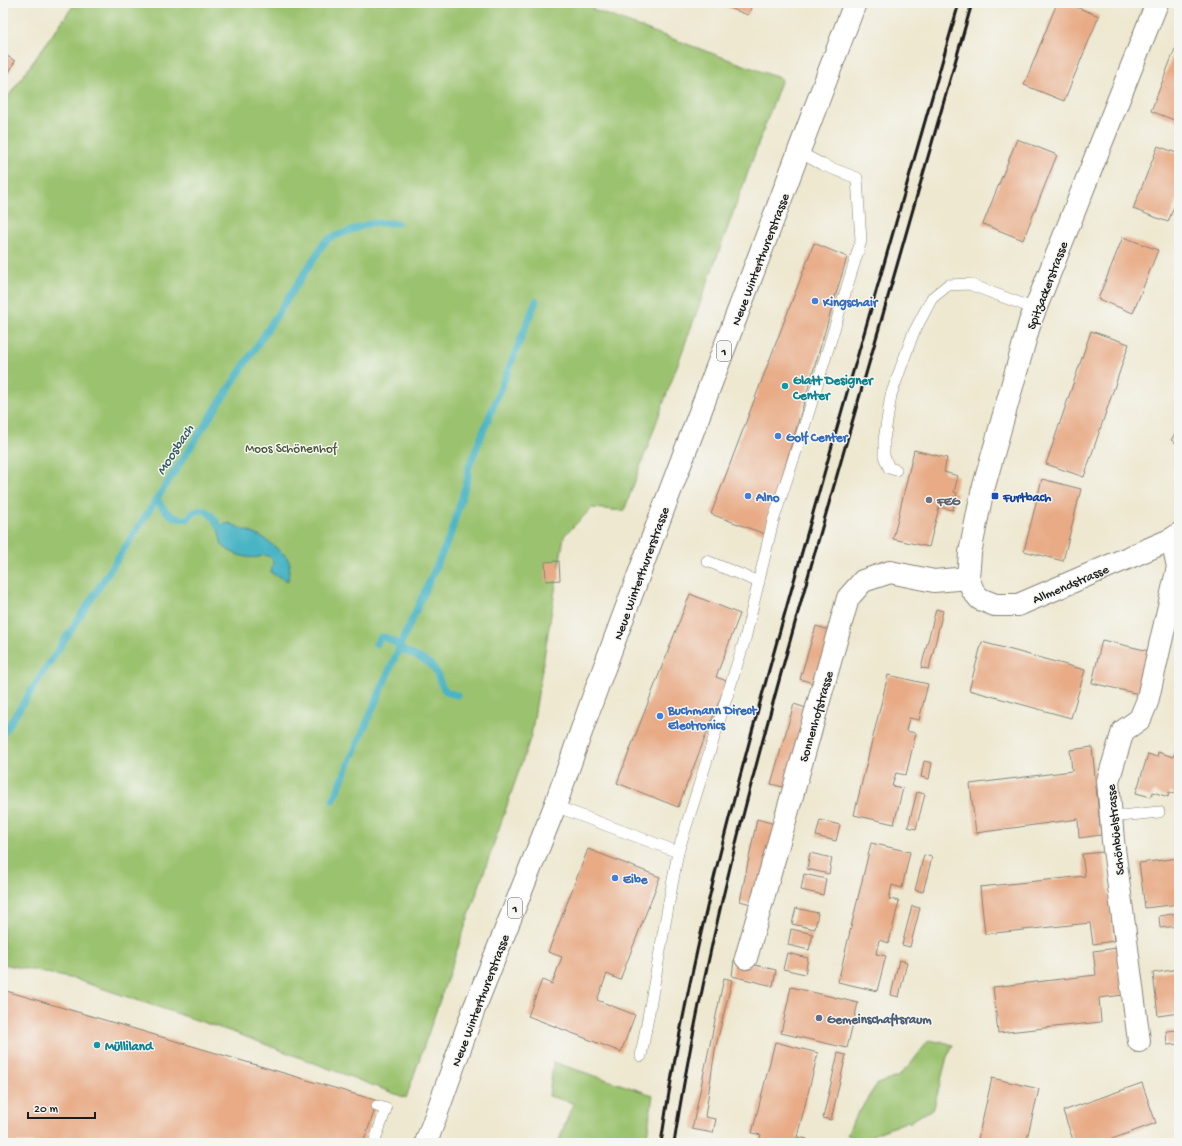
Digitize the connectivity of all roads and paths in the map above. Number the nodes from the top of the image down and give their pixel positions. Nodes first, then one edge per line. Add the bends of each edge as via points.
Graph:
1 (855, 3) edge
2 (1157, 3) edge
3 (799, 152) junction
4 (1035, 309) junction
5 (896, 470) dead end
6 (1176, 537) edge
7 (707, 561) dead end
8 (968, 578) junction
9 (759, 582) junction
10 (555, 806) junction
11 (1159, 812) dead end
12 (1111, 817) junction
13 (678, 852) junction
14 (746, 958) dead end
15 (1139, 1041) dead end
16 (641, 1056) dead end
17 (377, 1106) dead end
18 (374, 1143) edge
19 (426, 1143) edge

1 - 3 street, Neue Winterthurerstrasse / 1
2 - 4 street, Spitzackerstrasse
3 - 9 lane via 823,165 857,178 861,241 773,521
3 - 10 street, Neue Winterthurerstrasse / 1 via 655,531
4 - 5 lane via 968,284 948,285 932,298 913,334 891,395 884,456 889,468
4 - 8 street, Spitzackerstrasse via 982,493
6 - 8 street, Allmendstrasse via 1018,605 995,605 980,599 973,591
6 - 12 street, Schönbüelstrasse via 1178,567 1147,702 1140,719 1123,731 1108,781
7 - 9 lane
8 - 14 street, Sonnenhofstrasse via 934,581 890,572 863,581 848,598
9 - 13 lane via 745,639
10 - 13 lane
10 - 19 street, Neue Winterthurerstrasse / 1 via 474,1009
11 - 12 lane
12 - 15 street, Schönbüelstrasse
13 - 16 lane
17 - 18 lane via 386,1110

